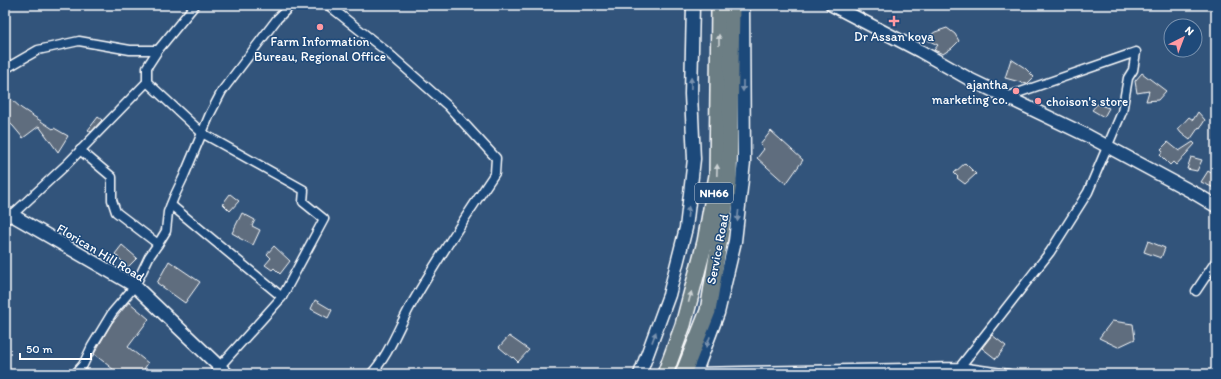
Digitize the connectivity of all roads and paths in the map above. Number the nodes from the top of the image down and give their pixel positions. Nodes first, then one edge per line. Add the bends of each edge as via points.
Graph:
1 (195, 5) edge
2 (291, 5) edge
3 (328, 5) edge
4 (693, 5) edge
5 (719, 5) edge
6 (732, 5) edge
7 (743, 5) edge
8 (832, 5) edge
9 (158, 50) junction
10 (5, 70) edge
11 (147, 82) junction
12 (1006, 97) junction
13 (202, 133) junction
14 (1107, 146) junction
15 (80, 150) junction
16 (171, 205) junction
17 (1216, 206) edge
18 (7, 214) edge
19 (158, 244) junction
20 (1216, 260) edge
21 (135, 286) junction
22 (1196, 291) dead end
23 (282, 297) junction
24 (223, 370) edge
25 (958, 370) edge
26 (76, 372) edge
27 (692, 373) edge
28 (371, 374) edge
29 (640, 374) edge
30 (665, 374) edge
31 (1008, 374) edge

1 - 9 street
2 - 13 street via 277,18 222,91
3 - 28 street via 386,51 448,106 496,158 495,173 443,250 380,365
29 -> 4 street via 669,295 686,228 694,159 691,94
30 -> 5 highway, NH66 via 683,325 706,242 717,175
6 - 27 highway, NH66 via 729,183 708,311
7 -> 27 street, Service Road via 744,162 735,241 718,313
8 - 12 street
9 - 10 street via 130,50 79,41 38,50
9 - 11 street via 147,67
11 - 13 street
11 - 15 street
12 - 14 street
12 - 14 street via 1136,52 1122,112
13 - 16 street
13 - 23 street via 304,190 303,202 324,219
14 - 17 street
14 - 25 street via 1088,192 1050,252
15 - 18 street
15 - 19 street via 112,177 112,200 116,212
16 - 19 street via 166,231
16 - 23 street
18 - 21 street, Florican Hill Road
19 - 21 street
20 - 22 street
21 - 24 street, Florican Hill Road
21 - 26 street via 112,313 83,365
23 - 24 street
25 - 27 street
25 - 31 street

